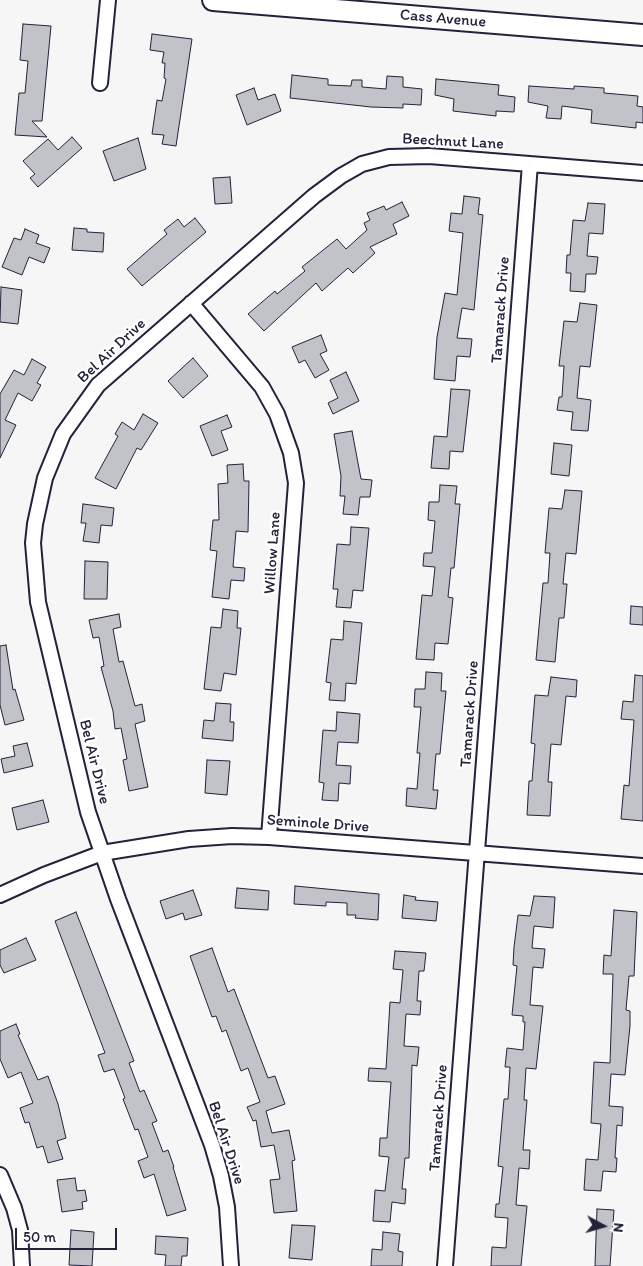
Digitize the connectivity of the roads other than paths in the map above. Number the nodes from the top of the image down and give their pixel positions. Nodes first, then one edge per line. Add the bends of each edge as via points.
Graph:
1 (108, 0) edge
2 (212, 0) edge
3 (643, 35) edge
4 (100, 83) dead end
5 (530, 164) junction
6 (643, 173) edge
7 (191, 303) junction
8 (269, 837) junction
9 (102, 853) junction
10 (477, 853) junction
11 (643, 866) edge
12 (0, 895) edge
13 (0, 1175) edge
14 (22, 1266) edge
15 (231, 1266) edge
16 (445, 1266) edge

1 - 4 street
2 - 3 main road, Cass Avenue
5 - 6 street, Beechnut Lane
5 - 7 street, Beechnut Lane via 406,156 379,158 362,164 314,196
5 - 10 street, Tamarack Drive
7 - 8 street, Willow Lane via 262,387 286,434 294,468 296,483
7 - 9 street, Bel Air Drive via 98,385 76,413 63,434 45,478 35,524 34,573 38,602 88,812
8 - 9 street, Seminole Drive via 189,839
8 - 10 street, Seminole Drive
9 - 12 street, Seminole Drive
9 - 15 street, Bel Air Drive via 212,1146 227,1207
10 - 11 street, Seminole Drive
10 - 16 street, Tamarack Drive
13 - 14 street via 20,1230

